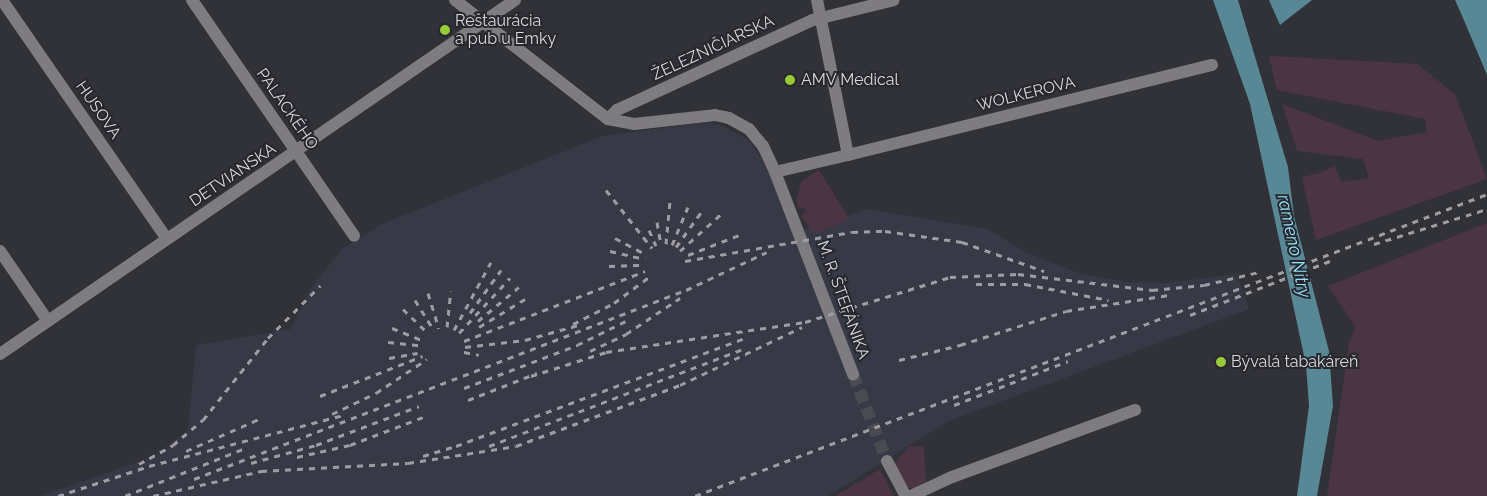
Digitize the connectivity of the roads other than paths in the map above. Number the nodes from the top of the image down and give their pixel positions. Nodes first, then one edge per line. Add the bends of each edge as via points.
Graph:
1 (2, 0) edge
2 (192, 0) edge
3 (455, 0) edge
4 (515, 0) edge
5 (817, 0) edge
6 (894, 0) edge
7 (821, 18) junction
8 (483, 22) junction
9 (1212, 65) dead end
10 (608, 119) junction
11 (297, 151) junction
12 (848, 155) junction
13 (775, 172) junction
14 (354, 236) dead end
15 (167, 239) junction
16 (0, 251) edge
17 (48, 320) junction
18 (0, 354) edge
19 (853, 374) tunnel mouth
20 (1135, 410) dead end
21 (887, 461) tunnel mouth
22 (906, 496) edge
23 (911, 496) edge

1 - 15 street, HUSOVA
2 - 11 street, PALACKÉHO
3 - 8 street
4 - 8 street, DETVIANSKA
5 - 7 street
6 - 7 street, ŽELEZNIČIARSKA
7 - 10 street, ŽELEZNIČIARSKA via 617,110
7 - 12 street
8 - 10 street
8 - 11 street, DETVIANSKA
9 - 12 street, WOLKEROVA
10 - 13 street, M. R. ŠTEFÁNIKA via 634,124 701,114 724,116 755,135
11 - 14 street, PALACKÉHO
11 - 15 street, DETVIANSKA
12 - 13 street, WOLKEROVA
13 - 19 street, M. R. ŠTEFÁNIKA
15 - 17 street, DETVIANSKA
16 - 17 street
17 - 18 street, DETVIANSKA
20 - 23 street via 952,474
21 - 22 street

